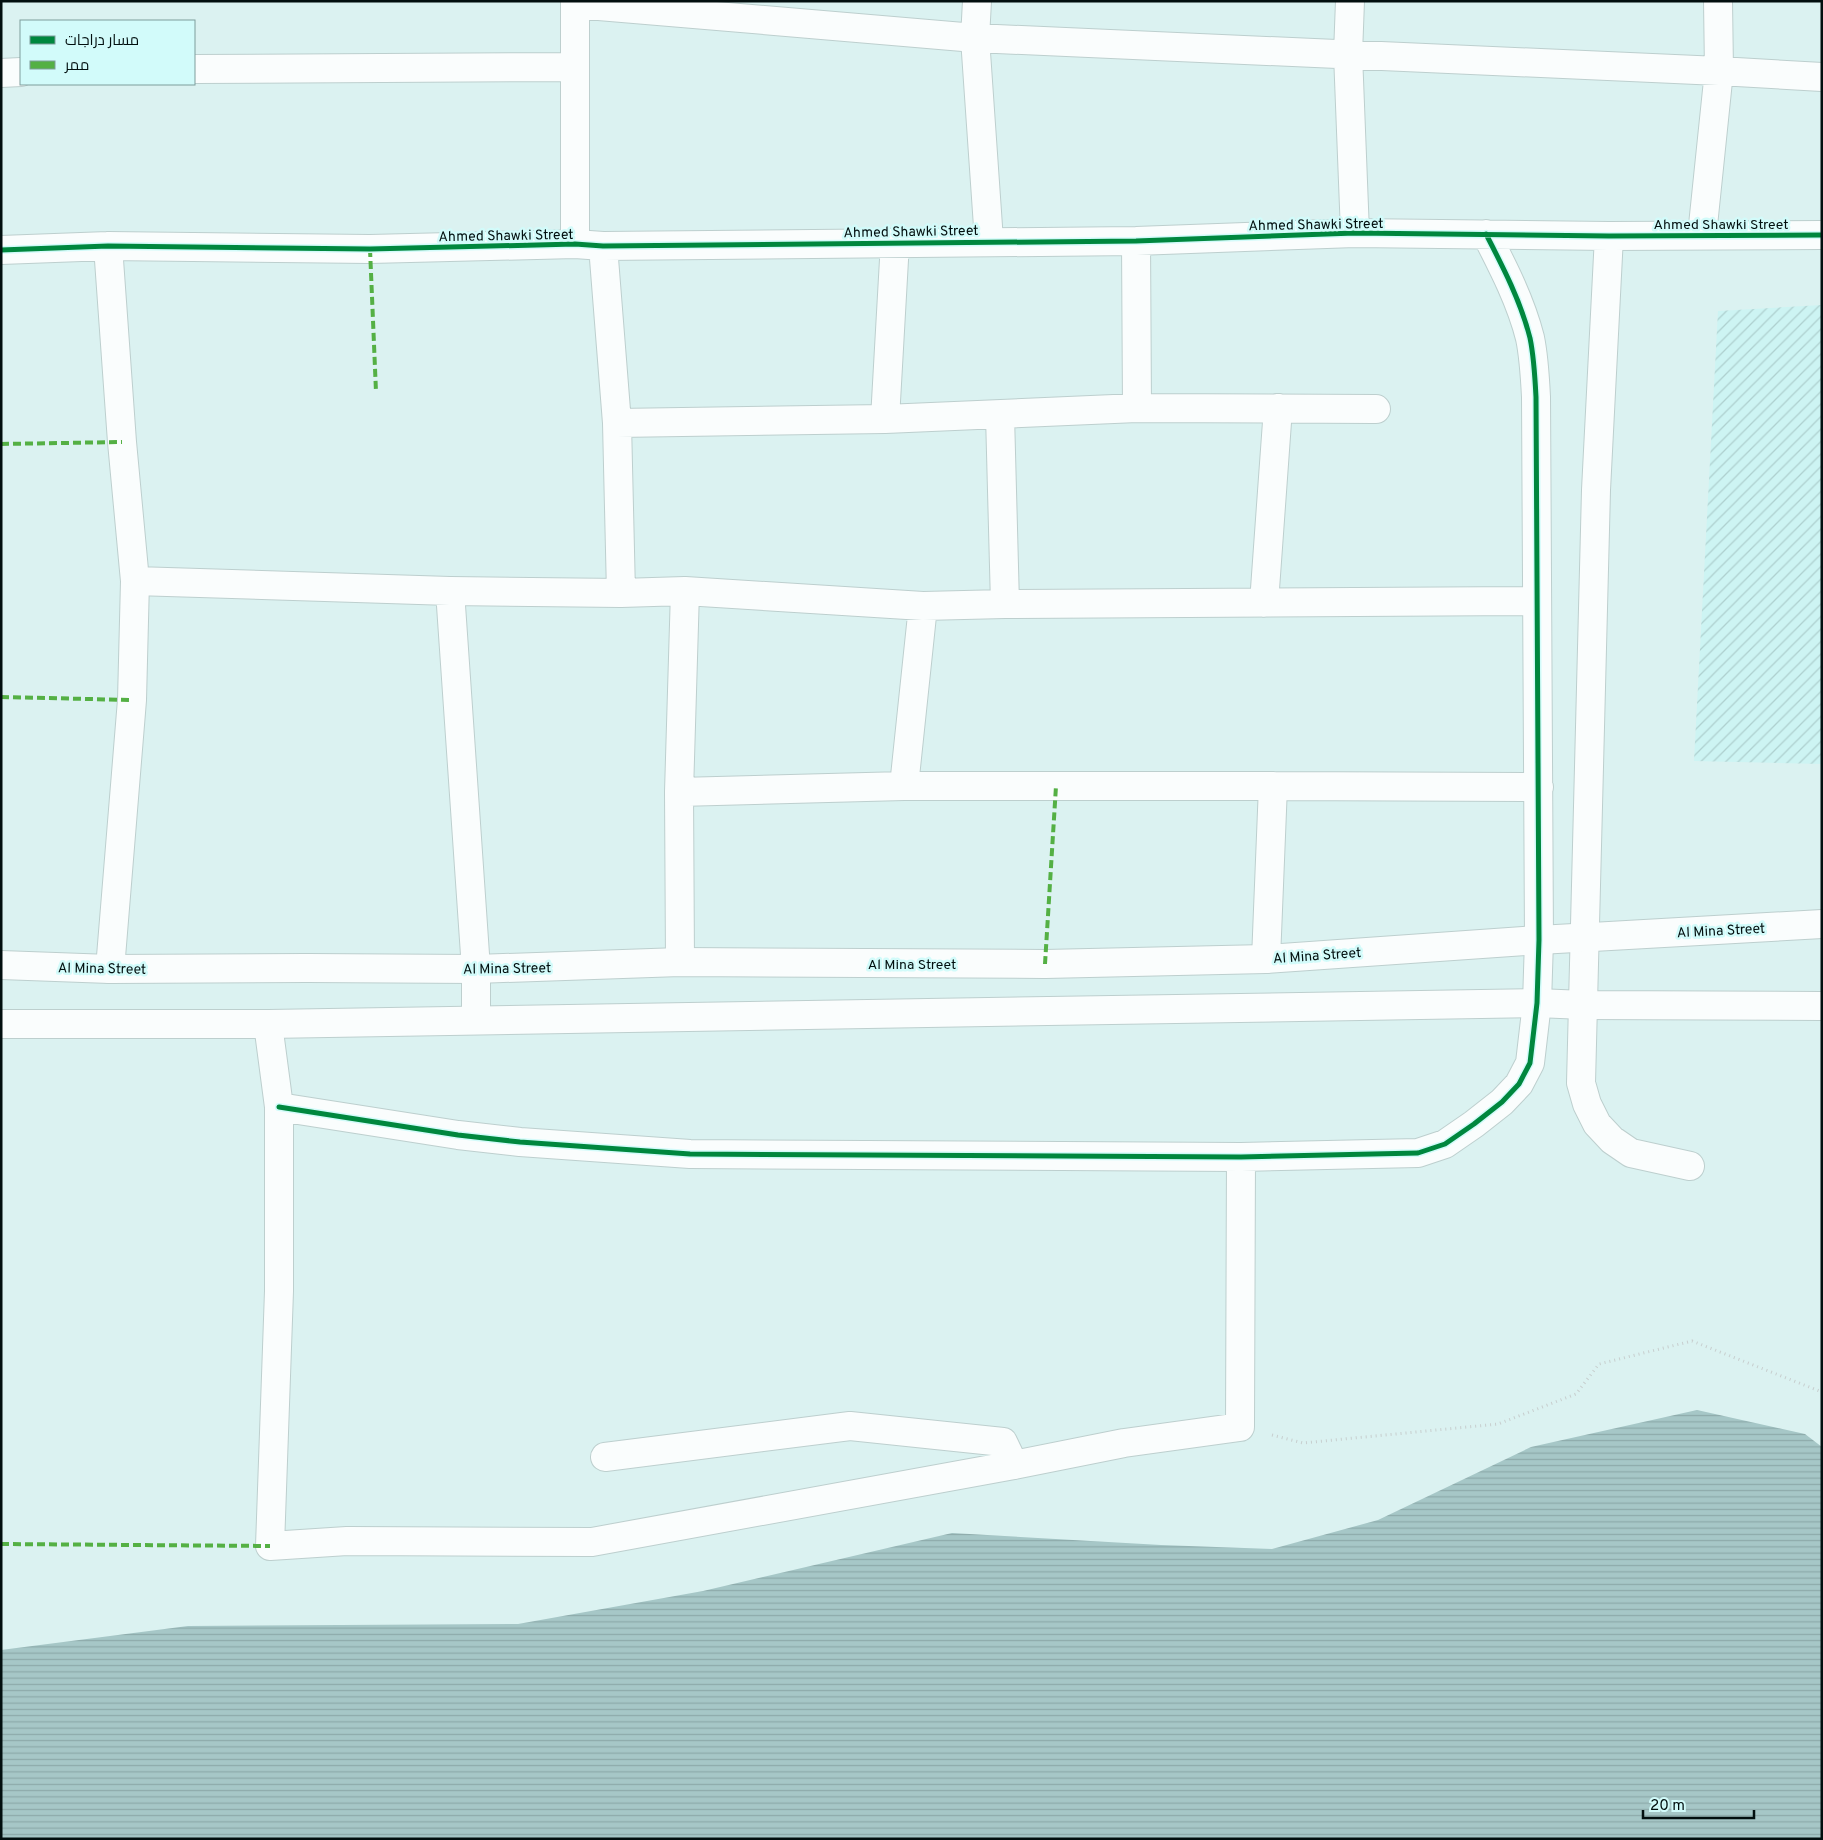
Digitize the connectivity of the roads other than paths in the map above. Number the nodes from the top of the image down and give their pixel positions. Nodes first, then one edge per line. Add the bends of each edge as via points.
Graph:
1 (978, 1) edge
2 (1350, 1) edge
3 (1718, 1) edge
4 (575, 3) edge
5 (975, 38) junction
6 (1348, 54) junction
7 (576, 67) junction
8 (195, 69) edge
9 (1719, 71) junction
10 (20, 72) edge
11 (1, 73) edge
12 (1822, 77) edge
13 (1355, 233) junction
14 (1486, 234) junction
15 (1702, 235) junction
16 (1822, 235) edge
17 (1609, 236) junction
18 (989, 241) junction
19 (1136, 241) junction
20 (895, 242) junction
21 (575, 244) junction
22 (108, 246) junction
23 (602, 246) junction
24 (1, 250) edge
25 (1137, 408) junction
26 (1278, 408) junction
27 (1376, 409) dead end
28 (1000, 415) junction
29 (885, 419) junction
30 (617, 423) junction
31 (135, 581) junction
32 (450, 591) junction
33 (685, 591) junction
34 (621, 593) junction
35 (1537, 601) junction
36 (1264, 603) junction
37 (1005, 604) junction
38 (924, 606) junction
39 (904, 786) junction
40 (1272, 786) junction
41 (1539, 787) junction
42 (679, 792) junction
43 (1822, 924) edge
44 (1585, 938) junction
45 (1539, 940) junction
46 (1266, 959) junction
47 (680, 962) junction
48 (1, 965) edge
49 (110, 969) junction
50 (476, 969) junction
51 (1537, 1003) junction
52 (1584, 1005) junction
53 (1822, 1006) edge
54 (476, 1020) junction
55 (1, 1024) edge
56 (268, 1024) junction
57 (279, 1107) junction
58 (1241, 1157) junction
59 (1690, 1166) dead end
60 (606, 1457) dead end
61 (1014, 1465) junction

1 - 5 street
2 - 6 street
3 - 9 street
4 - 5 street
4 - 7 street
5 - 6 street
5 - 18 street
6 - 9 street
6 - 13 street
7 - 8 street
7 - 21 street
9 - 12 street
9 - 15 street
10 - 11 street
13 - 14 street, Ahmed Shawki Street
13 - 19 street, Ahmed Shawki Street
14 - 17 street, Ahmed Shawki Street
14 - 35 street via 1507,275 1530,337 1534,360
15 - 16 street, Ahmed Shawki Street
15 - 17 street, Ahmed Shawki Street
17 - 44 street via 1596,490
18 - 19 street, Ahmed Shawki Street
18 - 20 street, Ahmed Shawki Street
19 - 25 street
20 - 23 street, Ahmed Shawki Street
20 - 29 street
21 - 22 street, Ahmed Shawki Street via 370,249
21 - 23 street, Ahmed Shawki Street
22 - 24 street, Ahmed Shawki Street
22 - 31 street
23 - 30 street
25 - 26 street
25 - 28 street
26 - 27 street
26 - 36 street
28 - 29 street
28 - 37 street
29 - 30 street
30 - 34 street
31 - 32 street
31 - 49 street via 132,700
32 - 34 street
32 - 50 street
33 - 34 street
33 - 38 street
33 - 42 street
35 - 36 street
35 - 41 street
36 - 37 street
37 - 38 street
38 - 39 street
39 - 40 street
39 - 42 street
40 - 41 street
40 - 46 street
41 - 45 street
42 - 47 street
43 - 44 street, Al Mina Street
44 - 45 street, Al Mina Street
44 - 52 street
45 - 46 street, Al Mina Street
45 - 51 street
46 - 47 street, Al Mina Street via 1045,964
47 - 50 street, Al Mina Street
48 - 49 street, Al Mina Street
49 - 50 street, Al Mina Street
50 - 54 street
51 - 52 street
51 - 54 street
51 - 58 street via 1530,1062 1519,1084 1502,1102 1445,1144 1418,1153
52 - 53 street
52 - 59 street via 1582,1083 1587,1104 1597,1124 1631,1153
54 - 56 street
55 - 56 street
56 - 57 street
57 - 58 street via 458,1135 681,1153
57 - 61 street via 279,1291 270,1546 347,1541 592,1542
58 - 61 street via 1240,1427 1124,1443
60 - 61 street via 850,1426 1003,1442

